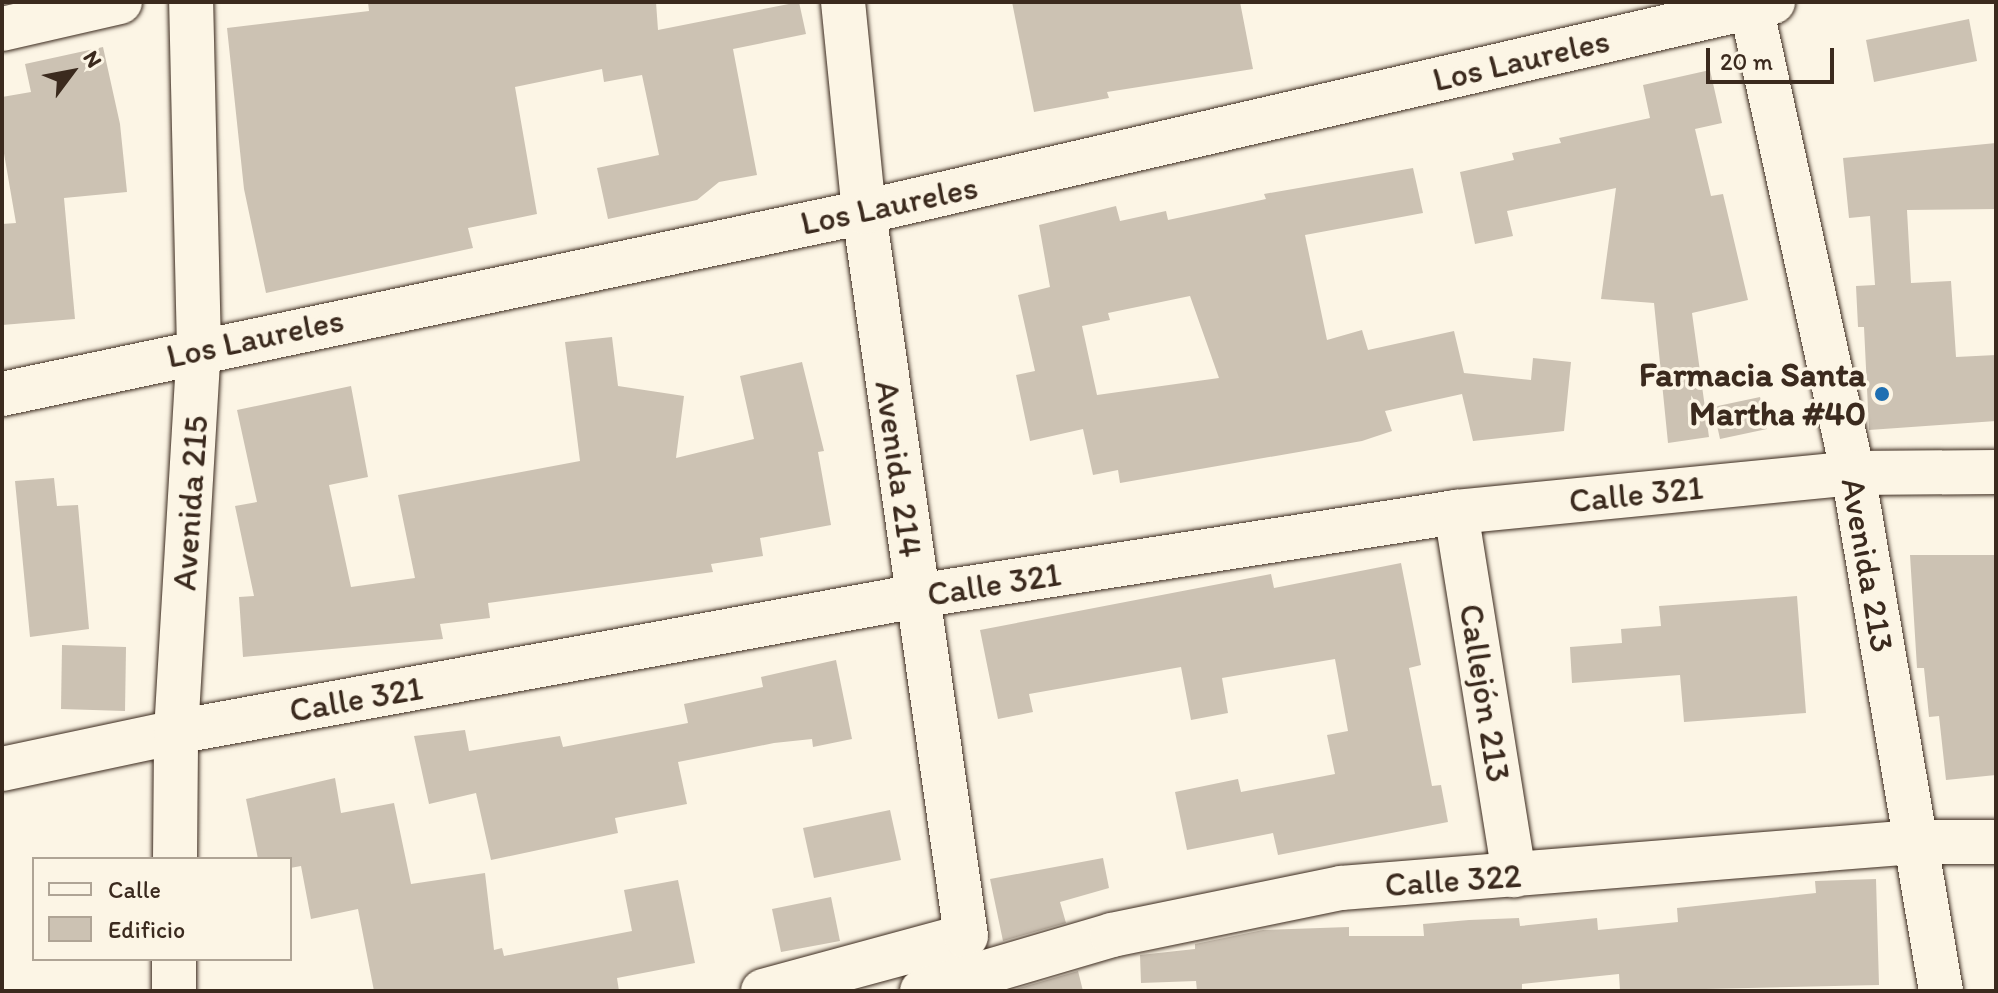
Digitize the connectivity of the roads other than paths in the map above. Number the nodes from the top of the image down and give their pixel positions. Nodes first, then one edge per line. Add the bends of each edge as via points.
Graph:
1 (120, 2) edge
2 (191, 2) edge
3 (843, 2) edge
4 (1758, 4) edge
5 (2, 29) edge
6 (864, 212) junction
7 (199, 349) junction
8 (2, 394) edge
9 (1996, 472) edge
10 (1853, 473) junction
11 (1456, 512) junction
12 (917, 596) junction
13 (176, 732) junction
14 (2, 769) edge
15 (1914, 842) junction
16 (1996, 842) edge
17 (175, 857) edge
18 (1514, 875) junction
19 (174, 961) edge
20 (174, 991) edge
21 (763, 991) edge
22 (922, 991) edge
23 (1941, 991) edge

1 - 5 street
2 - 7 street, Avenida 215
3 - 6 street, Avenida 214
4 - 6 street, Los Laureles
4 - 10 street, Avenida 213
6 - 7 street, Los Laureles
6 - 12 street, Avenida 214
7 - 8 street, Los Laureles
7 - 13 street, Avenida 215
9 - 10 street, Calle 321
10 - 11 street, Calle 321
10 - 15 street, Avenida 213
11 - 12 street, Calle 321
11 - 18 street, Callejón 213
12 - 13 street, Calle 321
12 - 21 street, Avenida 214 via 966,936
13 - 14 street, Calle 321
13 - 17 street, Avenida 215
15 - 16 street, Calle 322
15 - 18 street, Calle 322
15 - 23 street, Avenida 213
18 - 22 street, Calle 322 via 1341,888 1198,915
19 - 20 street

